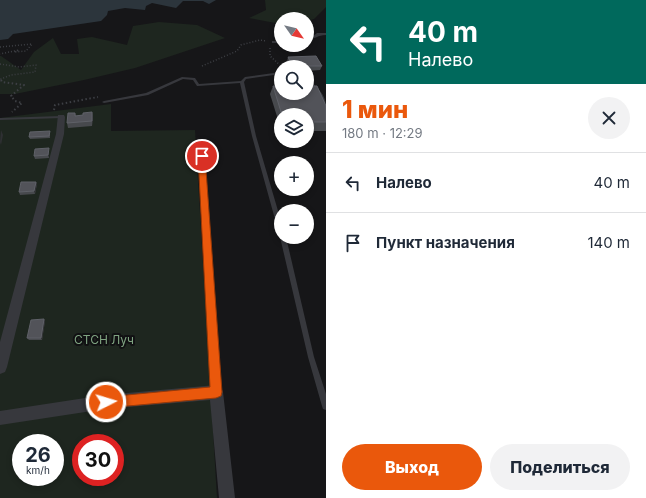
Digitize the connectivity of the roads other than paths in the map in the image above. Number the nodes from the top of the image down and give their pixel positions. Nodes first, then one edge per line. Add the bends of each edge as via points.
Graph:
1 (326, 34) edge
2 (314, 38) edge
3 (274, 74) edge
4 (242, 82) junction
5 (314, 87) edge
6 (319, 92) junction
7 (326, 92) edge
8 (104, 102) dead end
9 (326, 104) edge
10 (58, 114) joint
11 (0, 119) edge
12 (202, 156) dead end
13 (274, 206) edge
14 (285, 244) edge
15 (0, 367) edge
16 (216, 392) junction
17 (326, 406) edge
18 (0, 418) edge
19 (227, 498) edge

1 - 2 lane via 318,34
3 - 4 lane via 245,78
4 - 8 lane via 198,84 194,79 182,78 147,94
4 - 13 lane
5 - 6 lane
6 - 7 lane
6 - 9 lane
10 - 11 lane
10 - 15 street via 60,134
12 - 16 lane
14 - 17 lane via 311,356
16 - 18 street via 106,402
16 - 19 street

